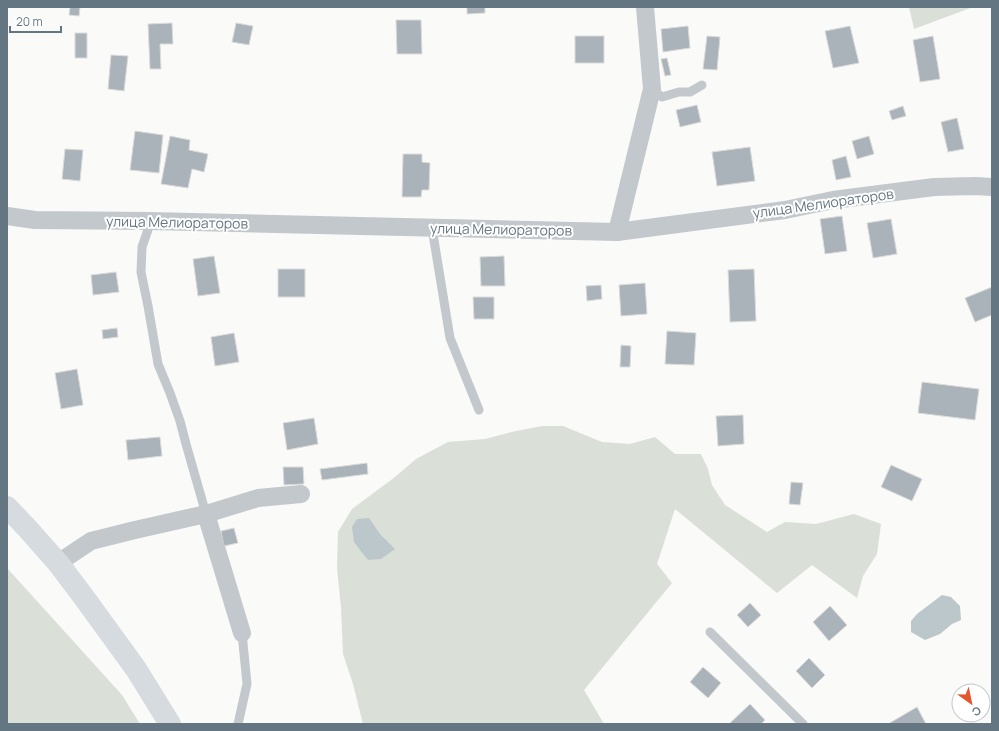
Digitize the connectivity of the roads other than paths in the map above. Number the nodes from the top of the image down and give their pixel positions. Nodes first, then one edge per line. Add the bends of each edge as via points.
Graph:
1 (645, 7) edge
2 (702, 85) dead end
3 (652, 89) junction
4 (992, 187) edge
5 (7, 216) edge
6 (151, 221) junction
7 (432, 228) junction
8 (616, 232) junction
9 (479, 410) dead end
10 (302, 494) dead end
11 (7, 507) edge
12 (206, 514) junction
13 (58, 563) junction
14 (710, 632) dead end
15 (242, 633) joint
16 (170, 724) edge
17 (238, 724) edge
18 (803, 724) edge

1 - 3 street
2 - 3 lane via 690,92 662,97
3 - 8 street
4 - 8 street, улица Мелиораторов via 934,187
5 - 6 street, улица Мелиораторов via 36,220
6 - 7 street, улица Мелиораторов
6 - 12 lane via 142,247 141,272 158,364 180,421
7 - 8 street, улица Мелиораторов
7 - 9 lane via 450,338
10 - 12 street via 258,498
11 - 13 main road
12 - 13 street via 91,541
12 - 15 street
13 - 16 main road via 136,669
14 - 18 lane
15 - 17 lane via 247,684

